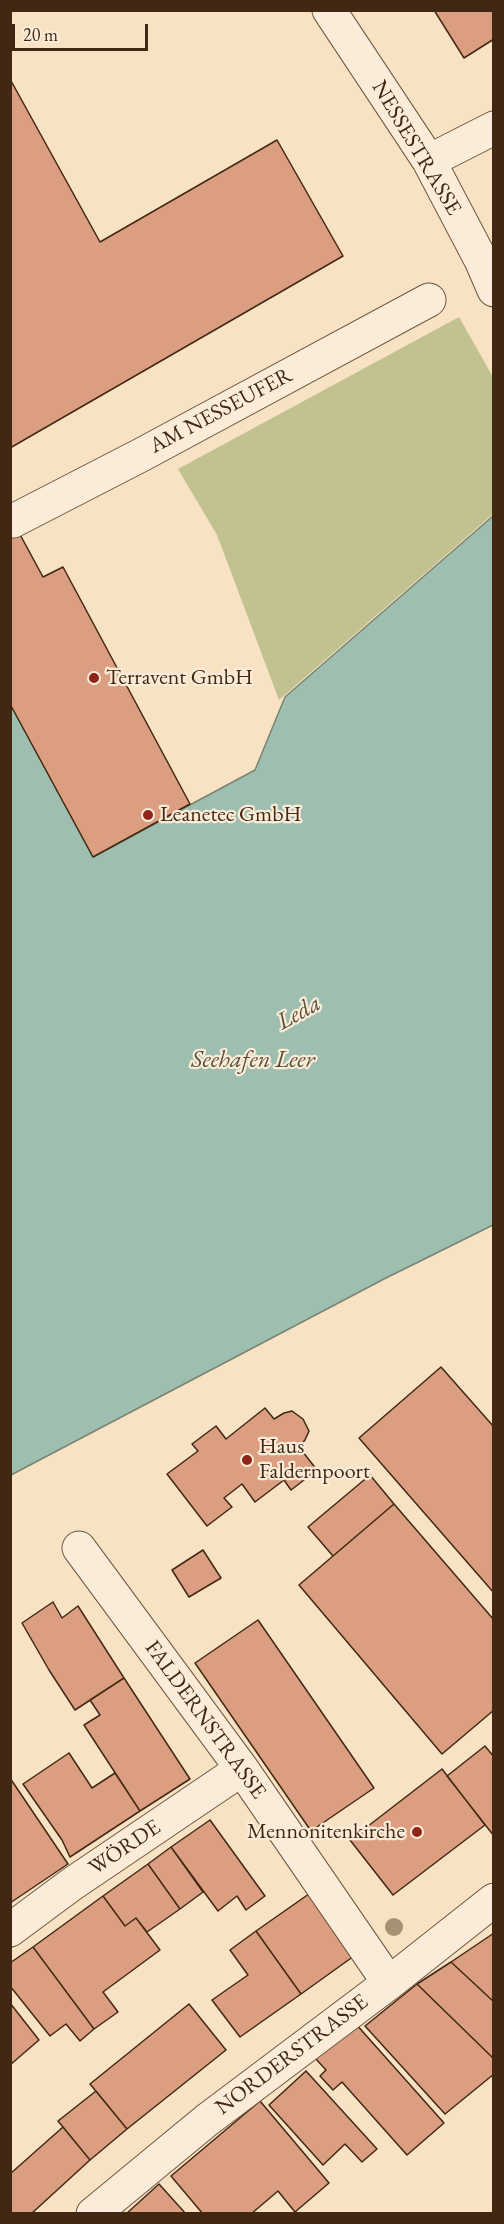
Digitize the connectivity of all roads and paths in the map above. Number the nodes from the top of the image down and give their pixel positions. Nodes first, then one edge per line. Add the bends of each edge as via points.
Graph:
1 (329, 10) edge
2 (494, 128) edge
3 (429, 161) junction
4 (494, 290) edge
5 (429, 300) dead end
6 (13, 521) dead end
7 (79, 1548) dead end
8 (242, 1769) junction
9 (494, 1900) edge
10 (10, 1930) edge
11 (389, 1983) junction
12 (93, 2214) edge

1 - 3 street, NESSESTRASSE
2 - 3 street
3 - 4 street, NESSESTRASSE
5 - 6 street, AM NESSEUFER
7 - 8 street, FALDERNSTRASSE
8 - 10 street, WÖRDE
8 - 11 street, FALDERNSTRASSE
9 - 11 street, NORDERSTRASSE
11 - 12 street, NORDERSTRASSE via 207,2120

